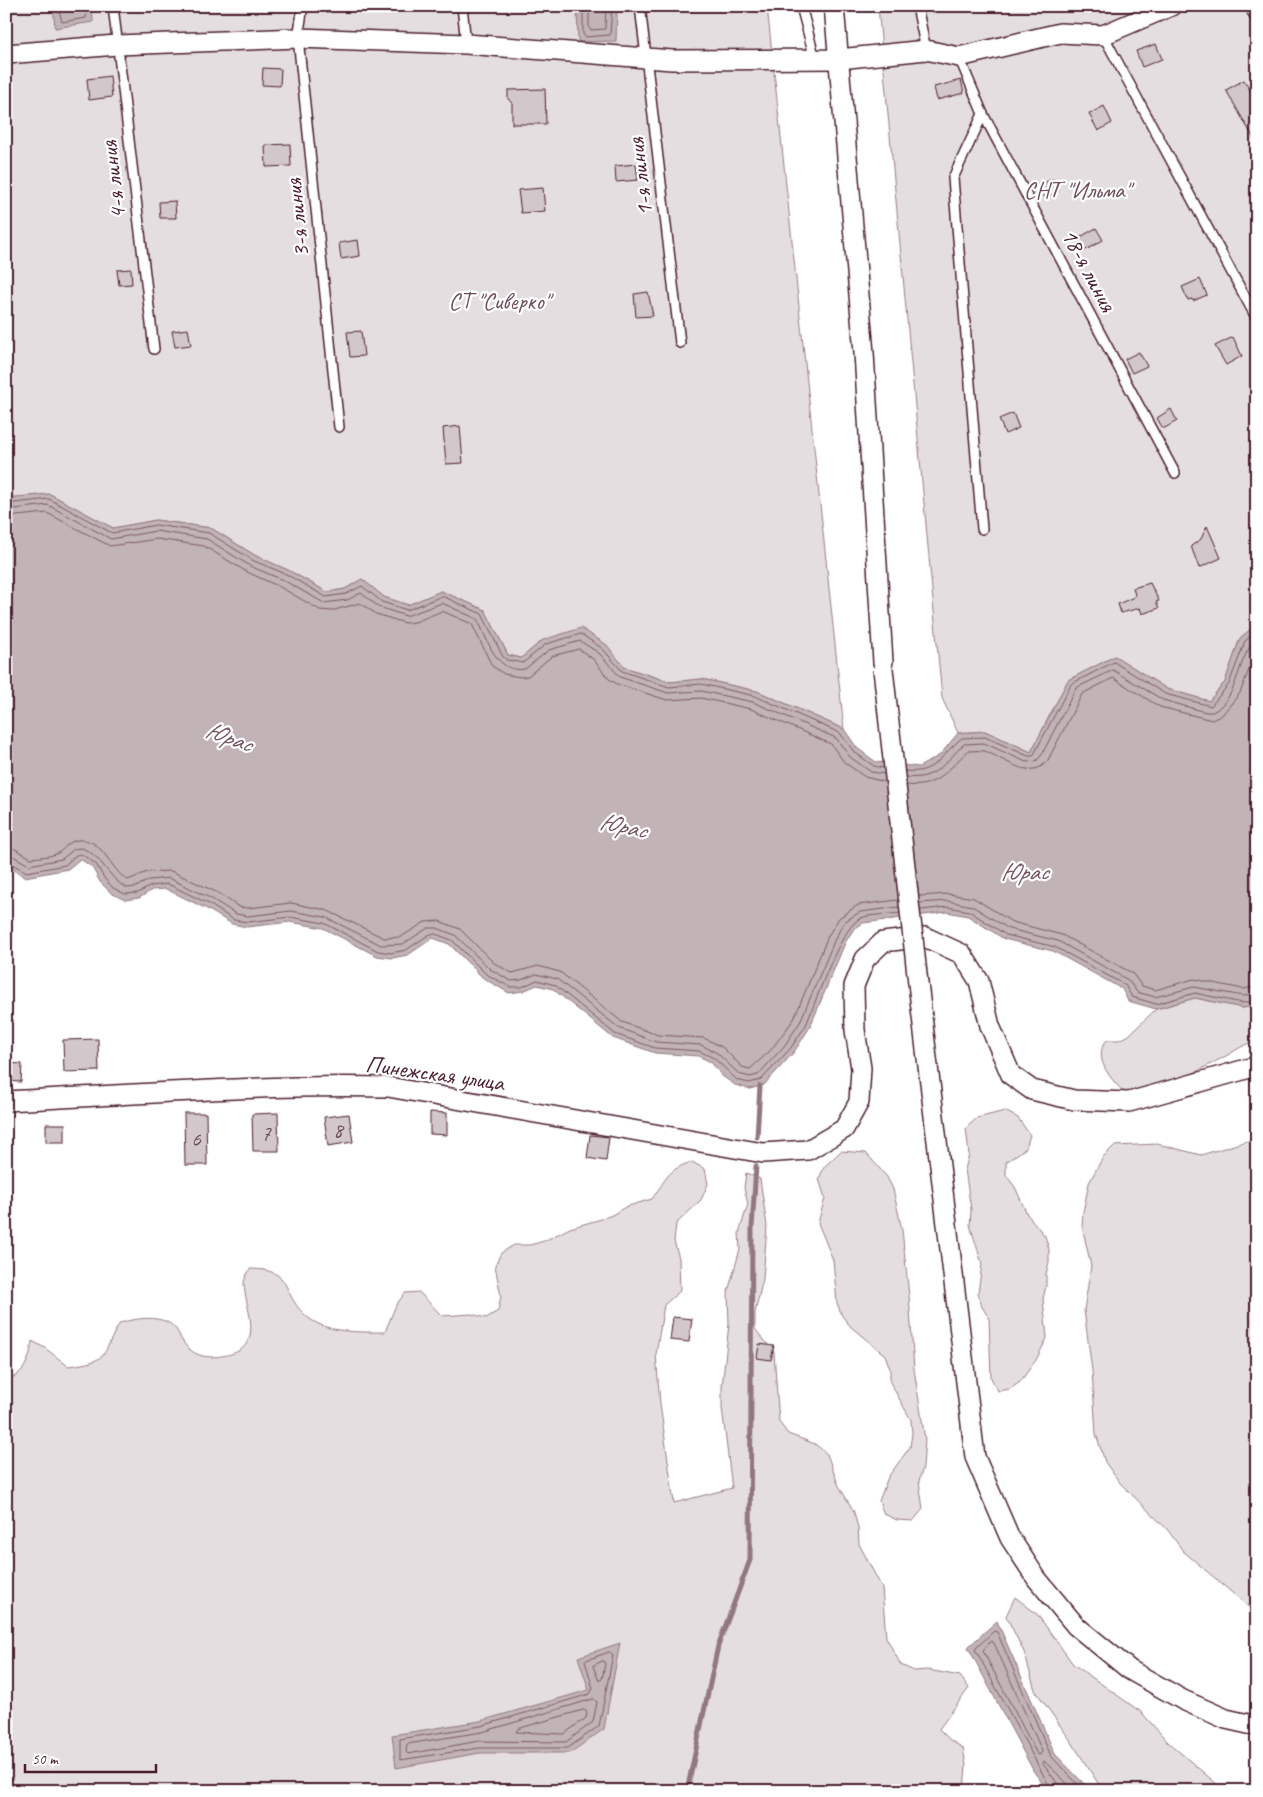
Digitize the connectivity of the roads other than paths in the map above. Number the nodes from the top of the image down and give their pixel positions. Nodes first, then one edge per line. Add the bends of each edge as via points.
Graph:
1 (113, 6) edge
2 (303, 6) edge
3 (462, 6) edge
4 (640, 6) edge
5 (801, 6) edge
6 (834, 6) edge
7 (917, 6) edge
8 (1171, 6) edge
9 (1249, 6) edge
10 (1257, 20) edge
11 (1103, 35) junction
12 (298, 38) junction
13 (466, 44) junction
14 (117, 45) junction
15 (926, 50) junction
16 (6, 54) edge
17 (646, 57) junction
18 (959, 57) junction
19 (815, 59) junction
20 (839, 59) junction
21 (983, 114) junction
22 (1257, 319) edge
23 (680, 343) dead end
24 (154, 349) dead end
25 (339, 427) dead end
26 (1175, 473) dead end
27 (982, 529) dead end
28 (1257, 1066) edge
29 (6, 1101) edge
30 (1257, 1726) edge

1 - 14 lane, 4-я линия
2 - 12 lane, 3-я линия
3 - 13 lane
4 - 17 lane, 1-я линия
5 - 19 lane
6 - 20 street
7 - 15 lane
8 - 11 street
9 - 10 lane
11 - 18 street via 1060,33
11 - 22 lane
12 - 13 street
12 - 14 street
12 - 25 lane, 3-я линия
13 - 17 street
14 - 16 street
14 - 24 lane, 4-я линия
15 - 18 street
15 - 20 street
17 - 19 street via 672,60
17 - 23 lane, 1-я линия
18 - 21 lane, 18-я линия
19 - 20 street
20 - 30 street, bridge via 864,353 883,665 975,1457 1010,1538 1037,1580 1076,1626 1130,1670 1183,1700 1218,1715
21 - 26 lane, 18-я линия
21 - 27 lane via 953,178
28 - 29 street, Пинежская улица via 1129,1102 1074,1100 1032,1090 1011,1075 990,1026 979,981 962,954 925,938 883,942 865,959 854,986 855,1030 861,1068 859,1102 844,1129 808,1150 763,1153 388,1087 344,1086

